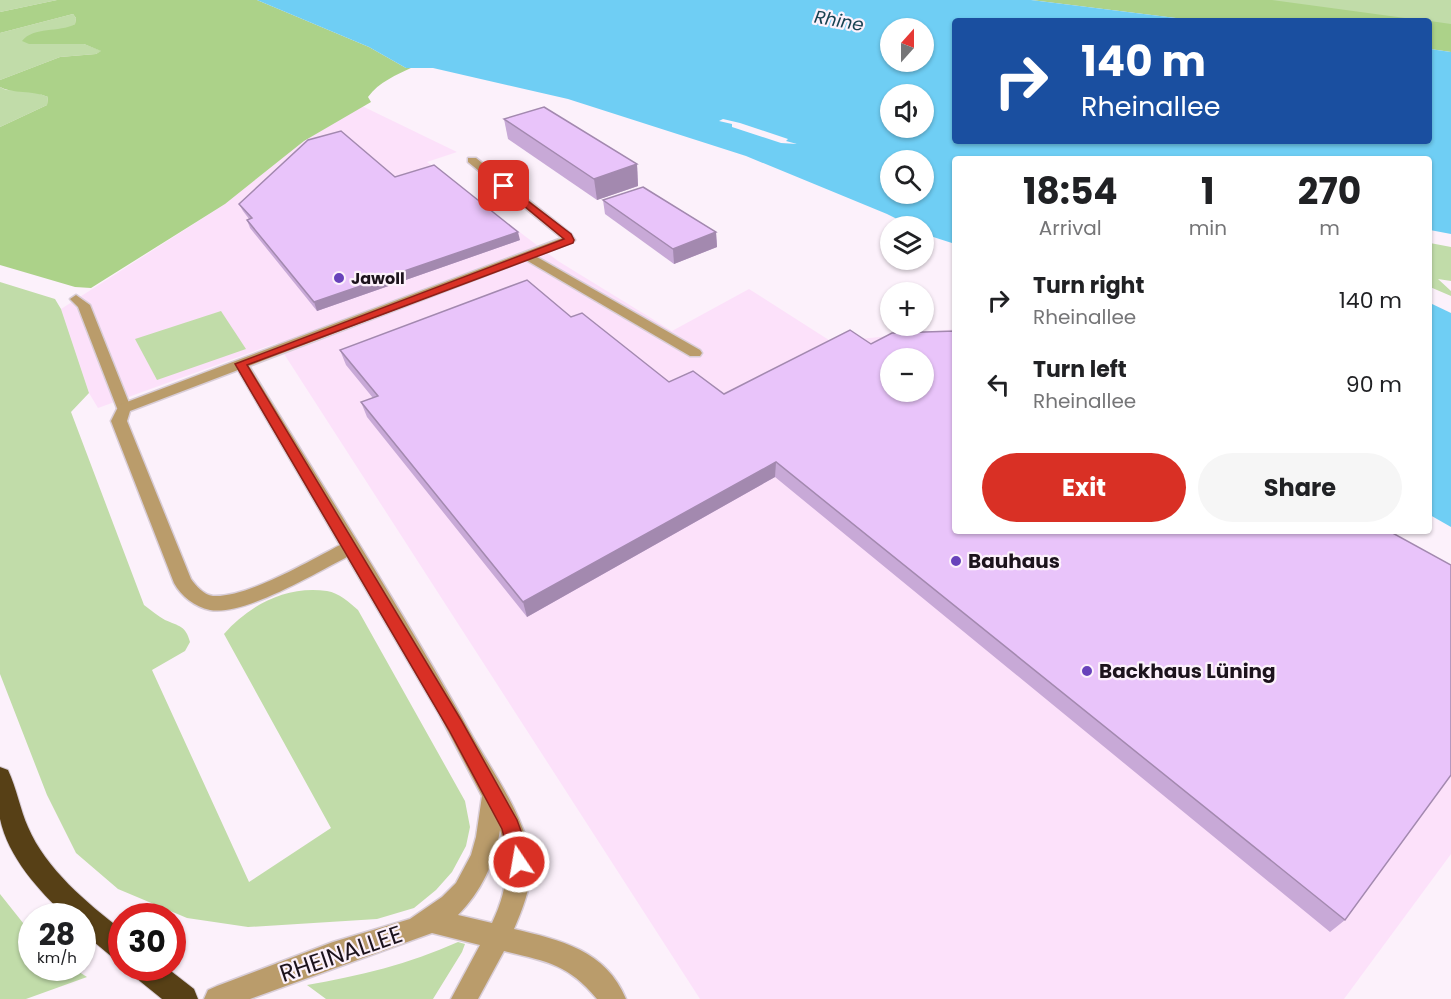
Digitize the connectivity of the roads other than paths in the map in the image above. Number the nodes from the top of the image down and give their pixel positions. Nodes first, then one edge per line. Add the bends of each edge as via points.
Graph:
1 (472, 160) dead end
2 (530, 257) junction
3 (76, 299) dead end
4 (696, 352) dead end
5 (241, 364) junction
6 (124, 408) junction
7 (350, 548) junction
8 (0, 778) edge
9 (493, 794) junction
10 (431, 921) junction
11 (108, 936) edge
12 (498, 936) junction
13 (162, 981) edge
14 (184, 999) edge
15 (217, 999) edge
16 (464, 999) edge
17 (613, 999) edge

1 - 2 street via 567,236 569,240 564,244
2 - 4 street
2 - 5 street
3 - 6 street via 84,305
5 - 6 street
5 - 7 street
6 - 7 street via 119,421 183,583 194,595 212,603 250,595
7 - 9 street
8 - 11 highway via 23,843 62,892
9 - 10 street, RHEINALLEE via 491,830 474,873 459,898
9 - 12 street via 510,826 519,862 514,893
10 - 12 street
10 - 15 street, RHEINALLEE
12 - 16 street
12 - 17 street via 576,960 602,983
13 - 14 highway

